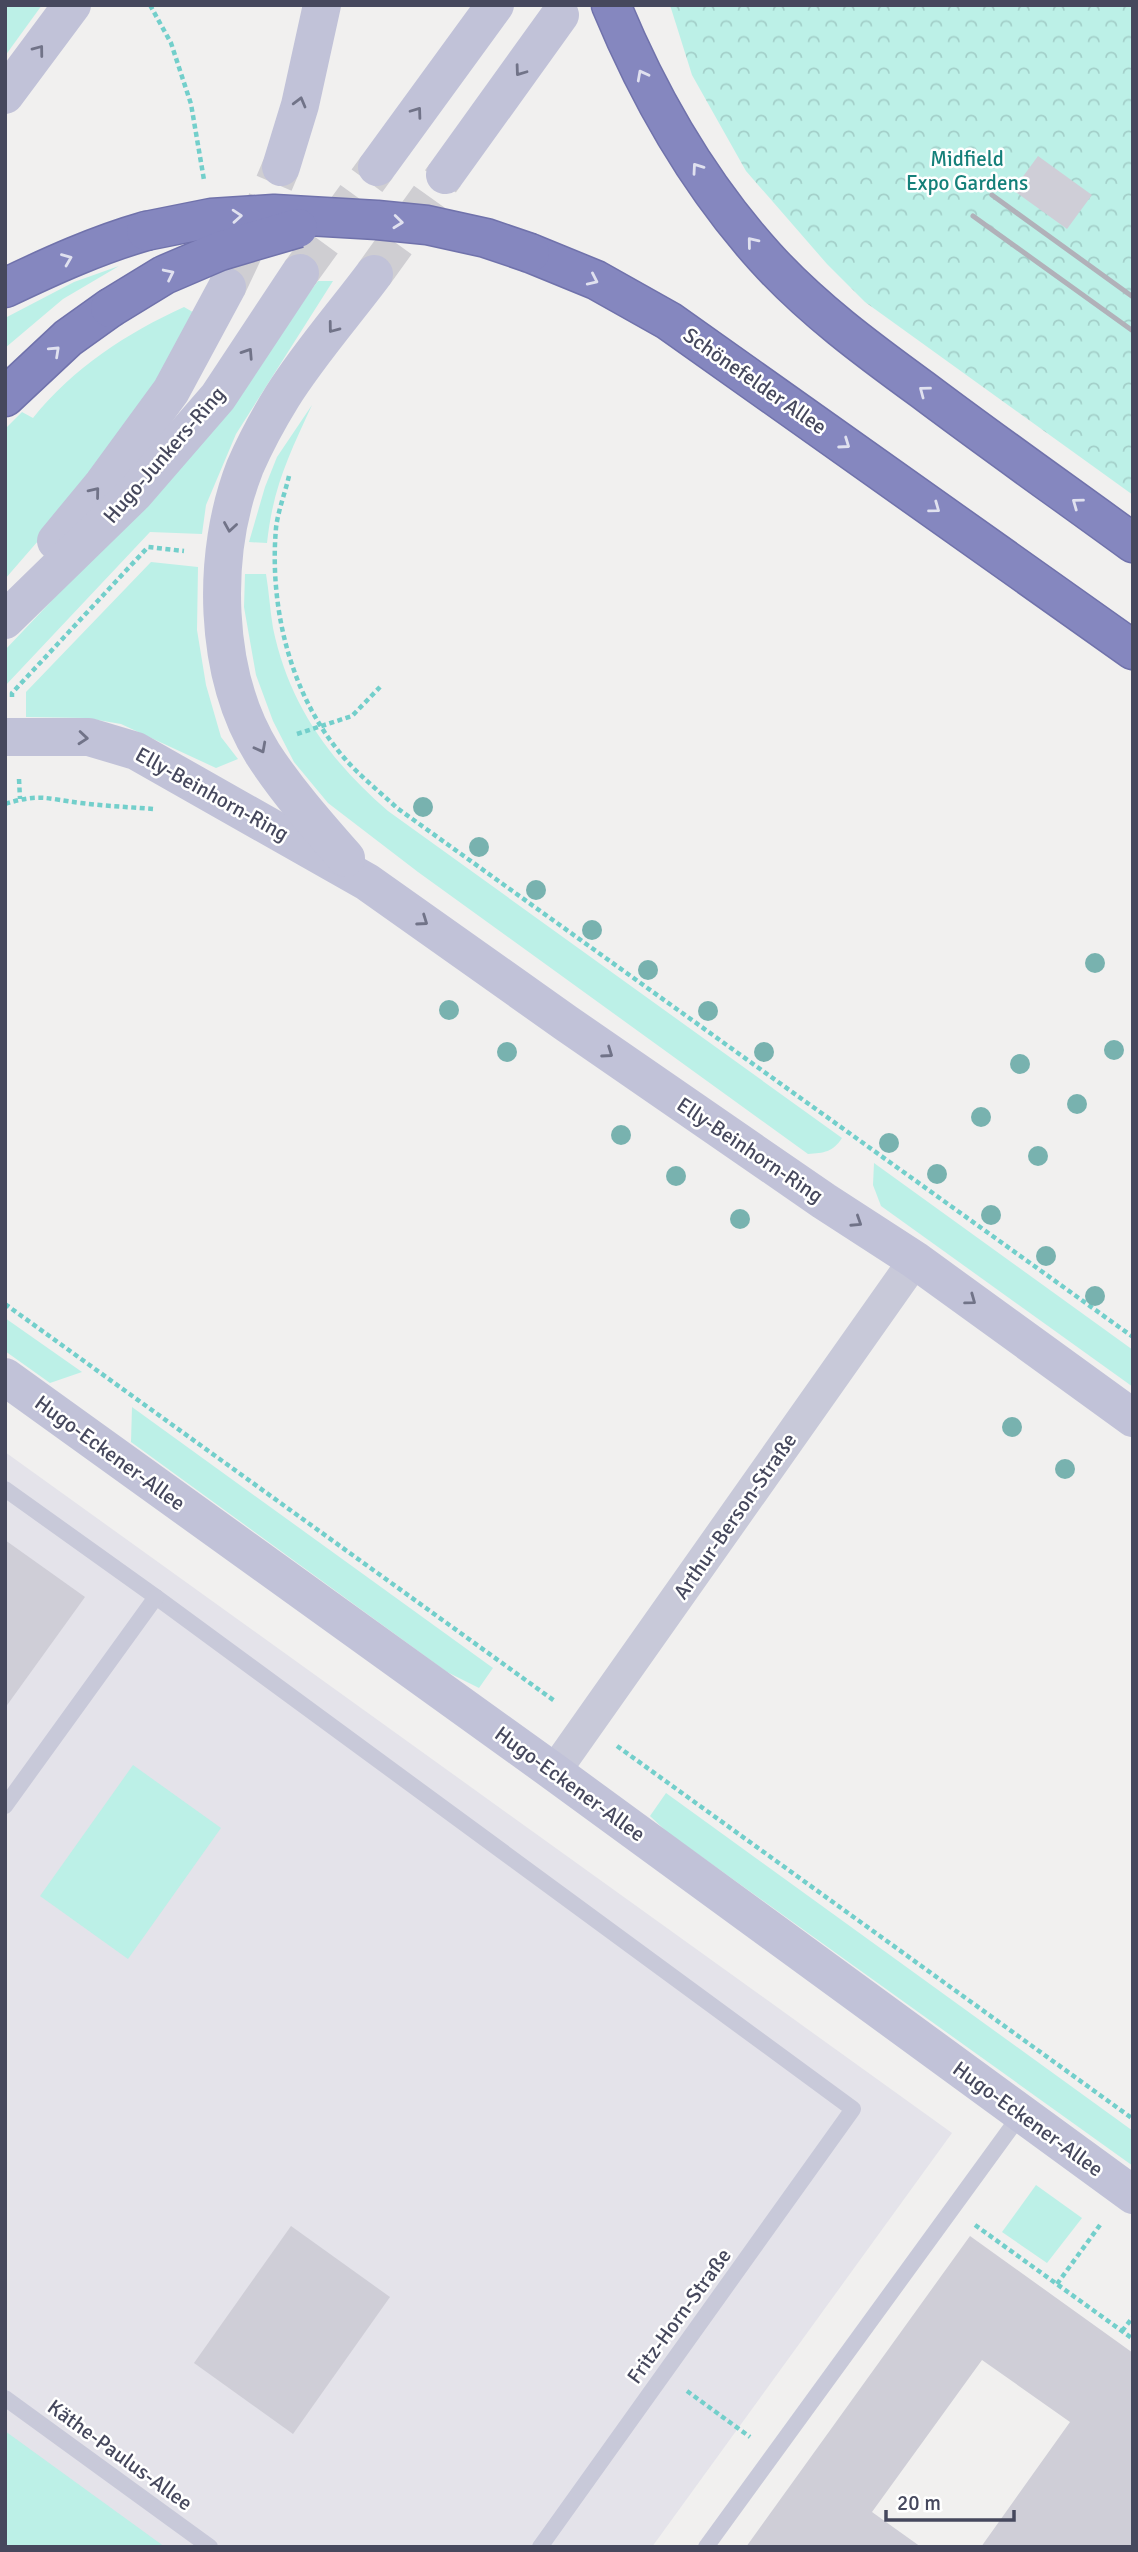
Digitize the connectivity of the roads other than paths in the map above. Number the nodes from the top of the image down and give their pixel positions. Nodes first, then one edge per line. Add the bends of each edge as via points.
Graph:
1 (72, 5) edge
2 (323, 5) edge
3 (495, 5) edge
4 (611, 5) edge
5 (560, 15) dead end
6 (5, 95) edge
7 (281, 167) tunnel mouth
8 (377, 167) tunnel mouth
9 (445, 175) tunnel mouth
10 (330, 218) junction
11 (300, 272) tunnel mouth
12 (374, 274) tunnel mouth
13 (227, 287) tunnel mouth
14 (5, 288) edge
15 (5, 397) edge
16 (1133, 542) edge
17 (5, 602) edge
18 (5, 621) edge
19 (1133, 650) edge
20 (10, 737) edge
21 (367, 882) junction
22 (915, 1260) junction
23 (5, 1377) edge
24 (1133, 1418) edge
25 (5, 1489) edge
26 (156, 1597) junction
27 (554, 1772) junction
28 (5, 1806) edge
29 (1021, 2114) junction
30 (1133, 2195) edge
31 (5, 2398) edge
32 (210, 2547) edge
33 (540, 2547) edge
34 (706, 2547) edge

6 -> 1 street
7 -> 2 street
8 -> 3 street
16 -> 4 highway via 878,357 766,258 674,135
5 -> 9 street
14 -> 10 highway, Schönefelder Allee, bridge via 112,240 146,231 211,218 274,214
15 -> 10 highway, bridge via 68,338 164,275 220,251
10 -> 19 highway, Schönefelder Allee, bridge via 427,225 486,237 596,280 669,321
18 -> 11 street, Hugo-Junkers-Ring via 134,494 218,397
12 -> 21 street, Elly-Beinhorn-Ring via 282,397 246,467 233,510 222,587 224,641 238,702 262,753
17 -> 13 street via 103,484 171,391
20 -> 21 street, Elly-Beinhorn-Ring via 89,737 136,751
21 -> 22 street, Elly-Beinhorn-Ring via 813,1194
22 -> 24 street, Elly-Beinhorn-Ring
22 - 27 street, Arthur-Berson-Straße
23 - 27 street, Hugo-Eckener-Allee
25 - 26 lane
26 - 28 lane
26 - 33 lane, Fritz-Horn-Straße via 853,2109
27 - 29 street, Hugo-Eckener-Allee
29 - 30 street, Hugo-Eckener-Allee
29 - 34 lane
31 - 32 lane, Käthe-Paulus-Allee

